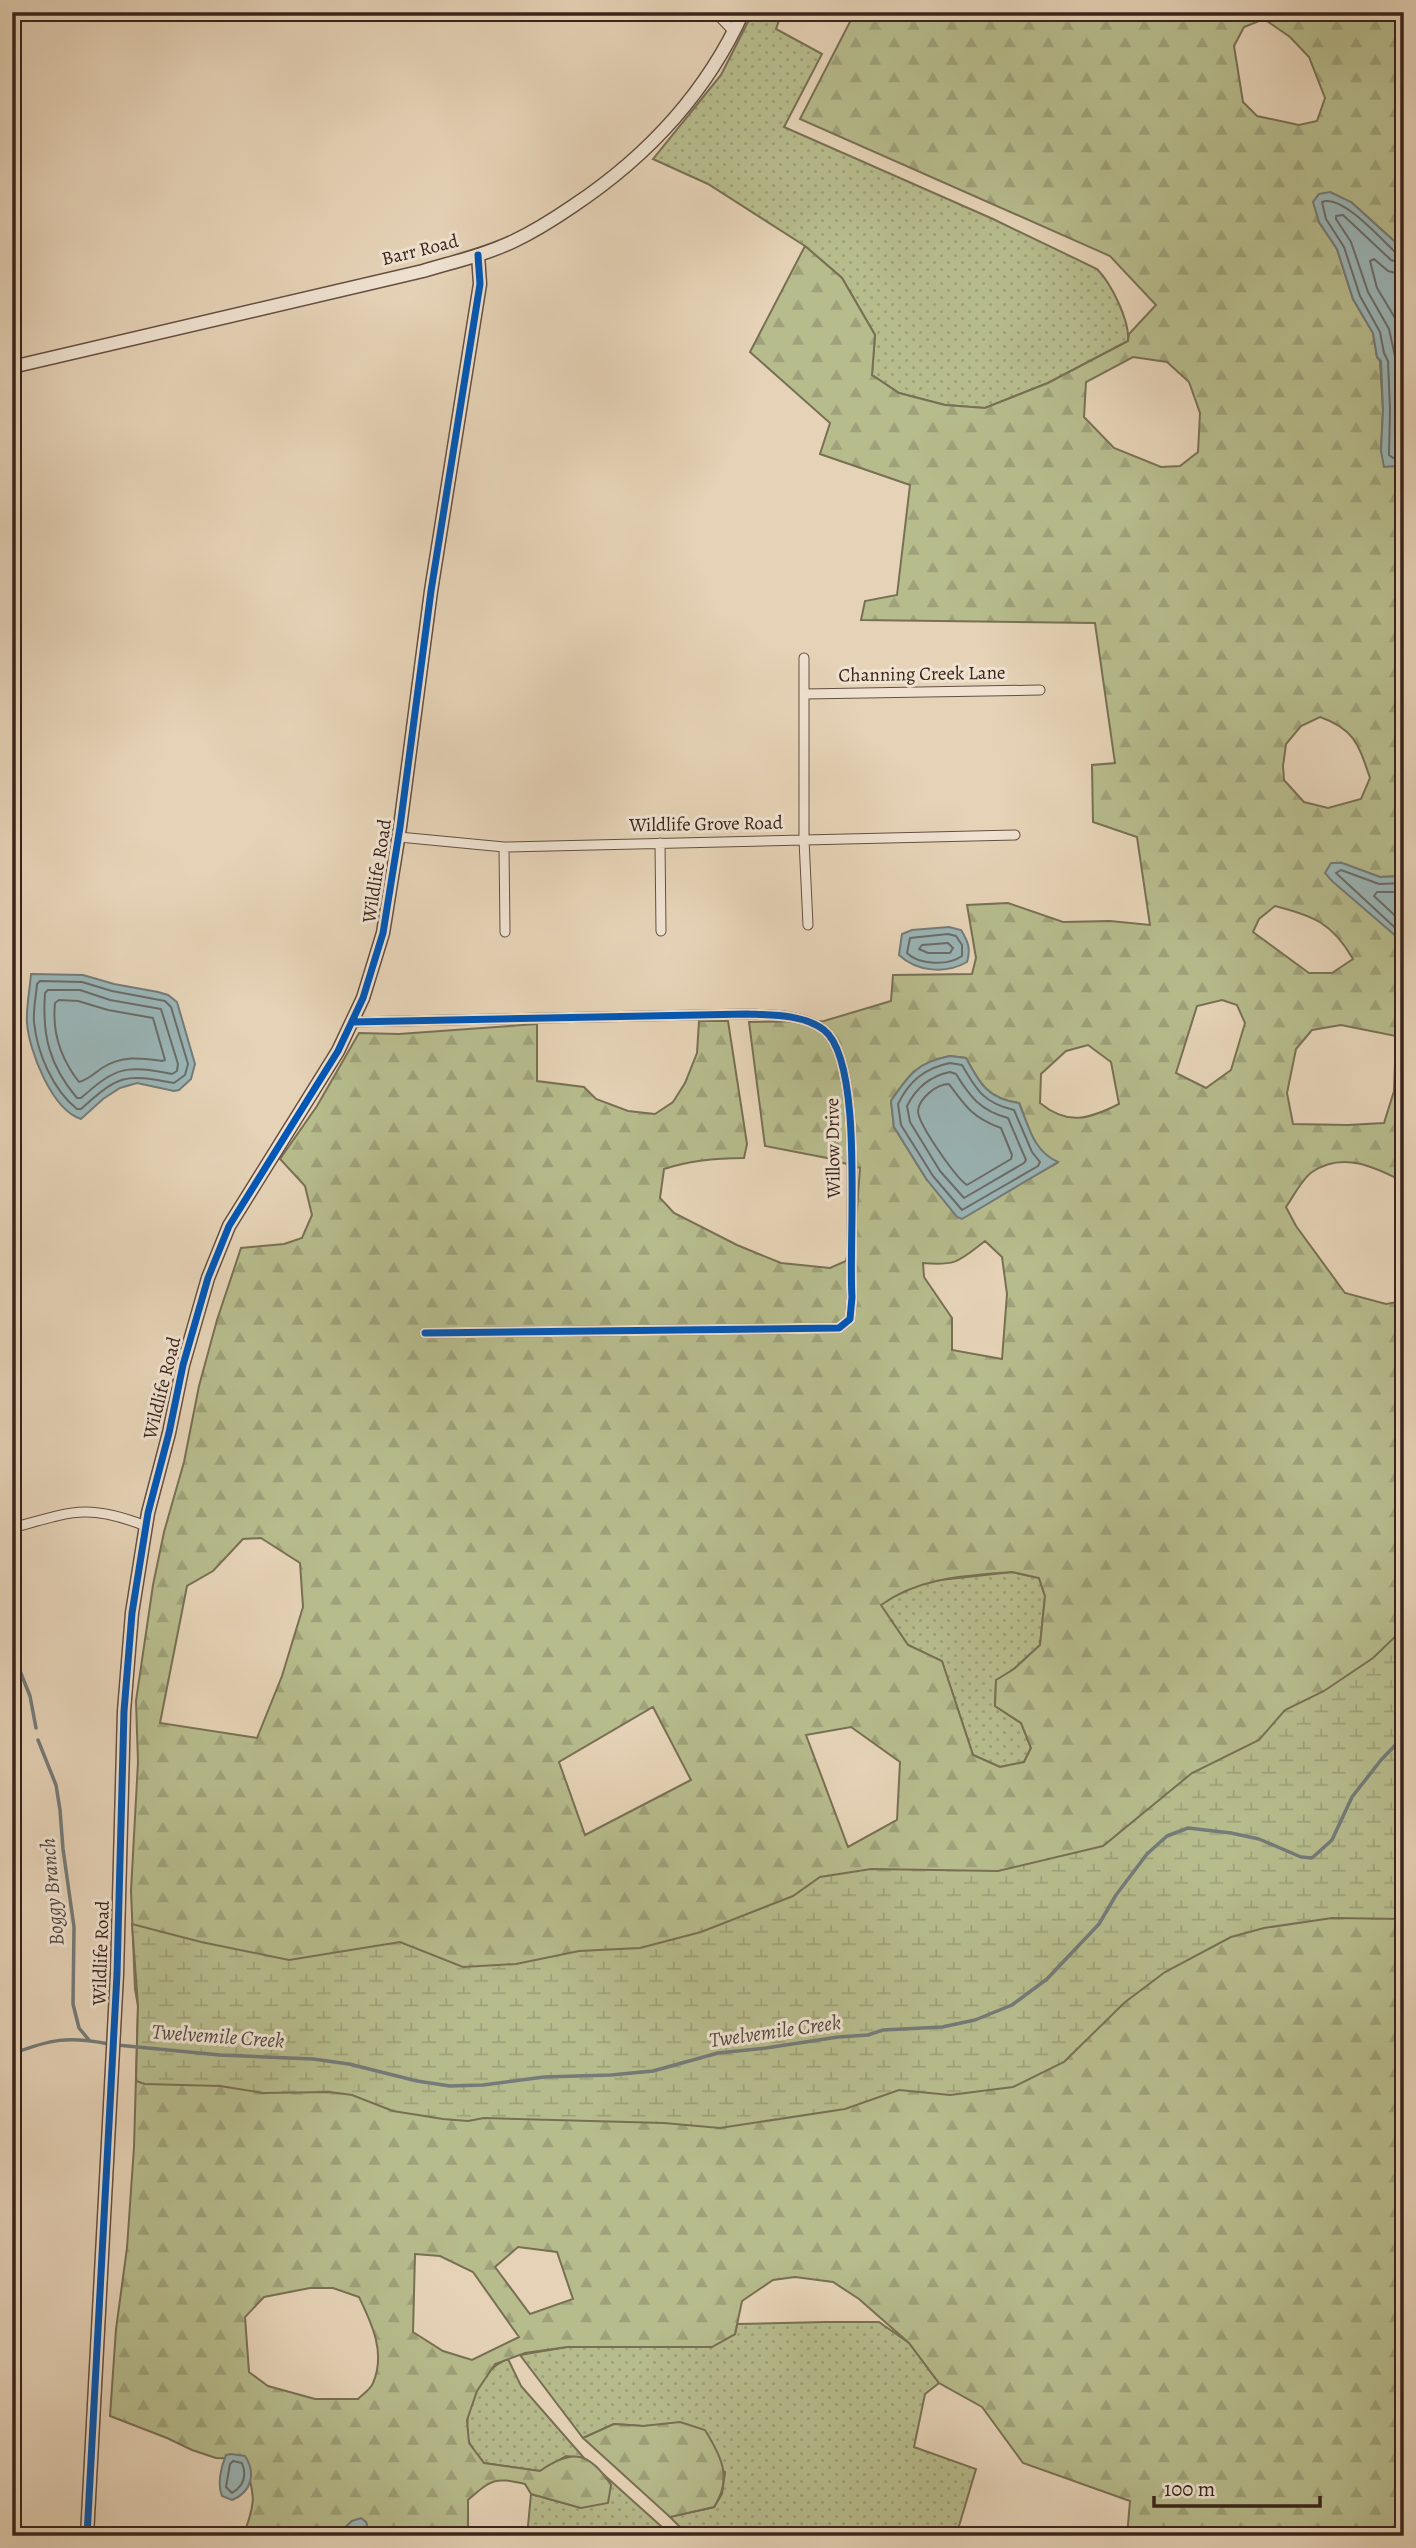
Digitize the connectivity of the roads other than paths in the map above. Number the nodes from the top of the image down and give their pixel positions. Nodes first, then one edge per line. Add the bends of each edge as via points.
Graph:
1 (715, 12) edge
2 (743, 12) edge
3 (733, 32) junction
4 (478, 255) junction
5 (12, 367) edge
6 (804, 658) dead end
7 (1040, 690) dead end
8 (805, 694) junction
9 (1015, 835) dead end
10 (399, 837) junction
11 (804, 840) junction
12 (660, 843) junction
13 (504, 847) junction
14 (808, 925) dead end
15 (662, 931) dead end
16 (505, 932) dead end
17 (352, 1022) junction
18 (425, 1333) dead end
19 (146, 1526) junction
20 (12, 1528) edge
21 (87, 2536) edge

1 - 3 street
2 - 3 street, Barr Road
3 - 4 street, Barr Road via 706,79 639,157 545,225
4 - 5 street, Barr Road
4 - 10 street, Wildlife Road via 480,284 431,591
6 - 8 street
7 - 8 street, Channing Creek Lane
8 - 11 street
9 - 11 street, Wildlife Grove Road
10 - 13 street, Wildlife Grove Road
10 - 17 street, Wildlife Road via 383,933
11 - 12 street, Wildlife Grove Road
11 - 14 street
12 - 13 street, Wildlife Grove Road
12 - 15 street
13 - 16 street
17 - 18 street, Willow Drive via 781,1016 824,1030 838,1048 844,1069 851,1115 852,1297 850,1319 839,1328
17 - 19 street, Wildlife Road via 229,1226 208,1278 183,1365
19 - 20 street via 89,1510
19 - 21 street, Wildlife Road via 132,1613 124,1712 113,2063

